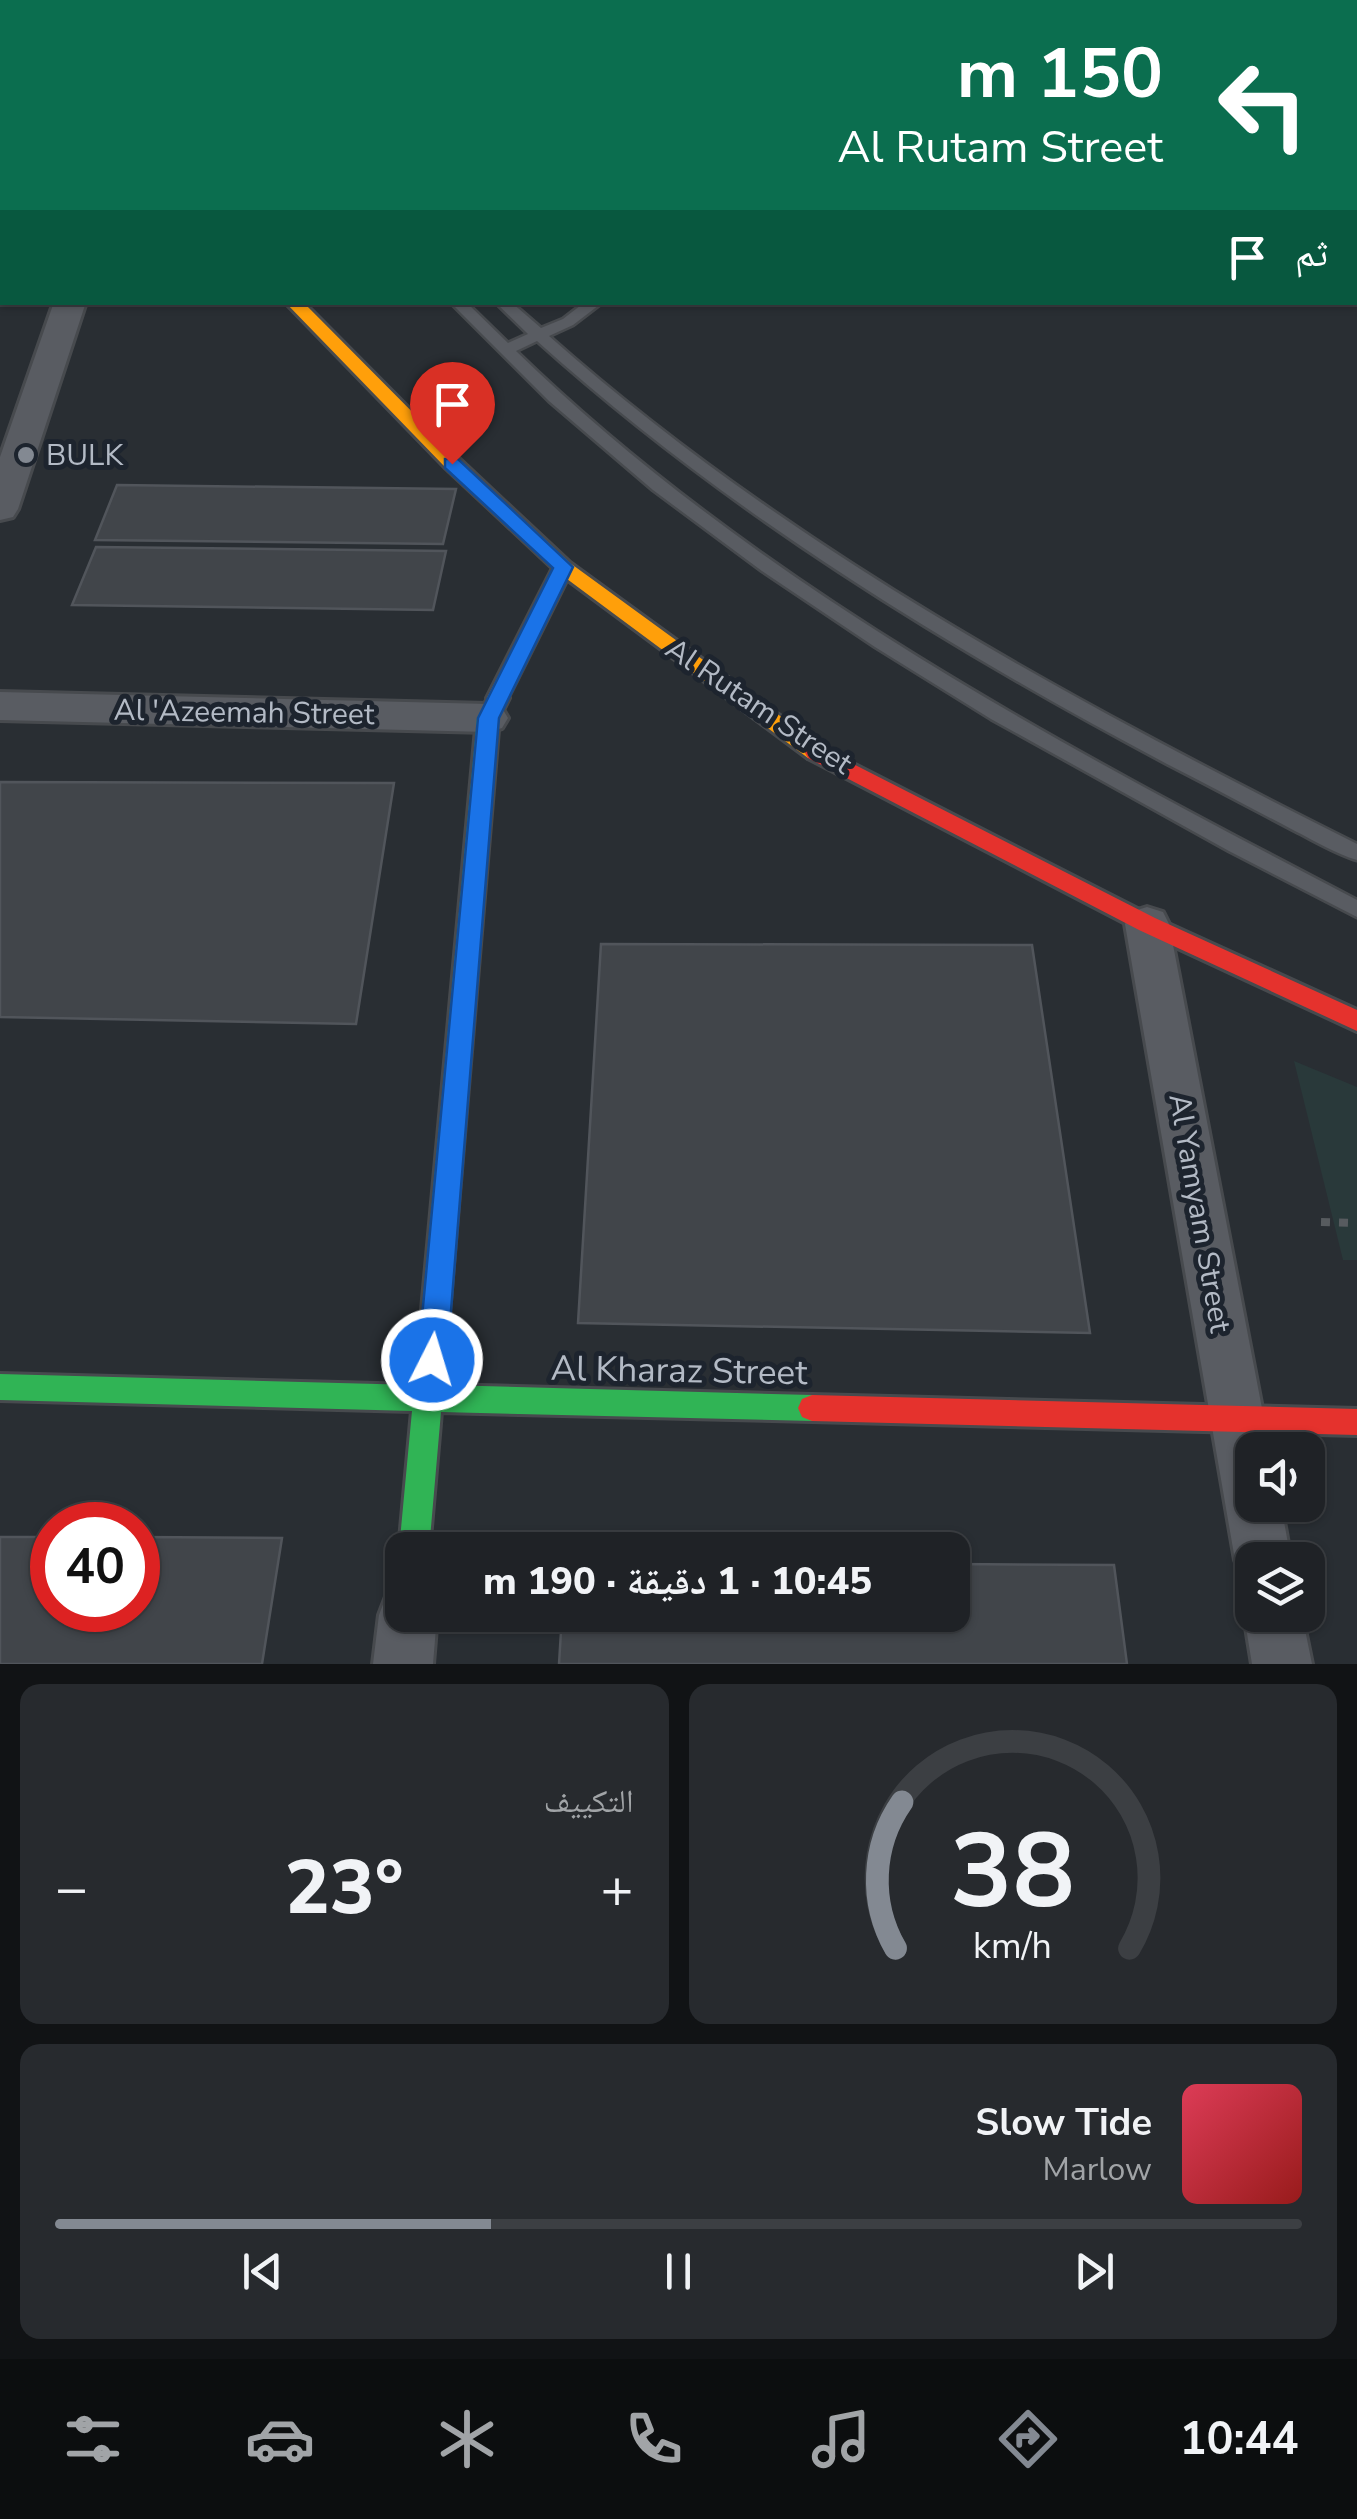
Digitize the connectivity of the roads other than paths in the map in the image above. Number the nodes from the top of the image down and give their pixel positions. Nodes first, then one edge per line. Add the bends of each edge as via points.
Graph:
1 (69, 305) edge
2 (296, 305) edge
3 (465, 305) edge
4 (505, 305) edge
5 (591, 305) edge
6 (538, 337) junction
7 (504, 350) junction
8 (0, 509) edge
9 (564, 567) junction
10 (0, 706) edge
11 (488, 718) junction
12 (1357, 853) edge
13 (1357, 909) edge
14 (1147, 924) junction
15 (1357, 1022) edge
16 (0, 1386) edge
17 (429, 1398) junction
18 (1237, 1419) junction
19 (1357, 1422) edge
20 (1239, 1432) edge
21 (416, 1532) edge
22 (406, 1632) edge
23 (1276, 1632) edge
24 (403, 1664) edge
25 (1282, 1664) edge

1 - 8 street
2 - 9 street, Al Rutam Street
3 - 7 lane
4 - 6 lane
5 - 6 lane
6 - 7 lane
6 - 12 lane via 695,465 890,598 1187,768
7 - 13 lane via 668,493 791,586 1106,779
9 - 11 street
9 - 14 street, Al Rutam Street via 814,752
10 - 11 street, Al 'Azeemah Street
11 - 17 street
14 - 15 street, Al Rutam Street
14 - 18 street, Al Yamyam Street
16 - 17 street, Al Kharaz Street
17 - 18 street, Al Kharaz Street
17 - 21 street
18 - 19 street, Al Kharaz Street
18 - 20 street, Al Yamyam Street
22 - 24 street
23 - 25 street

